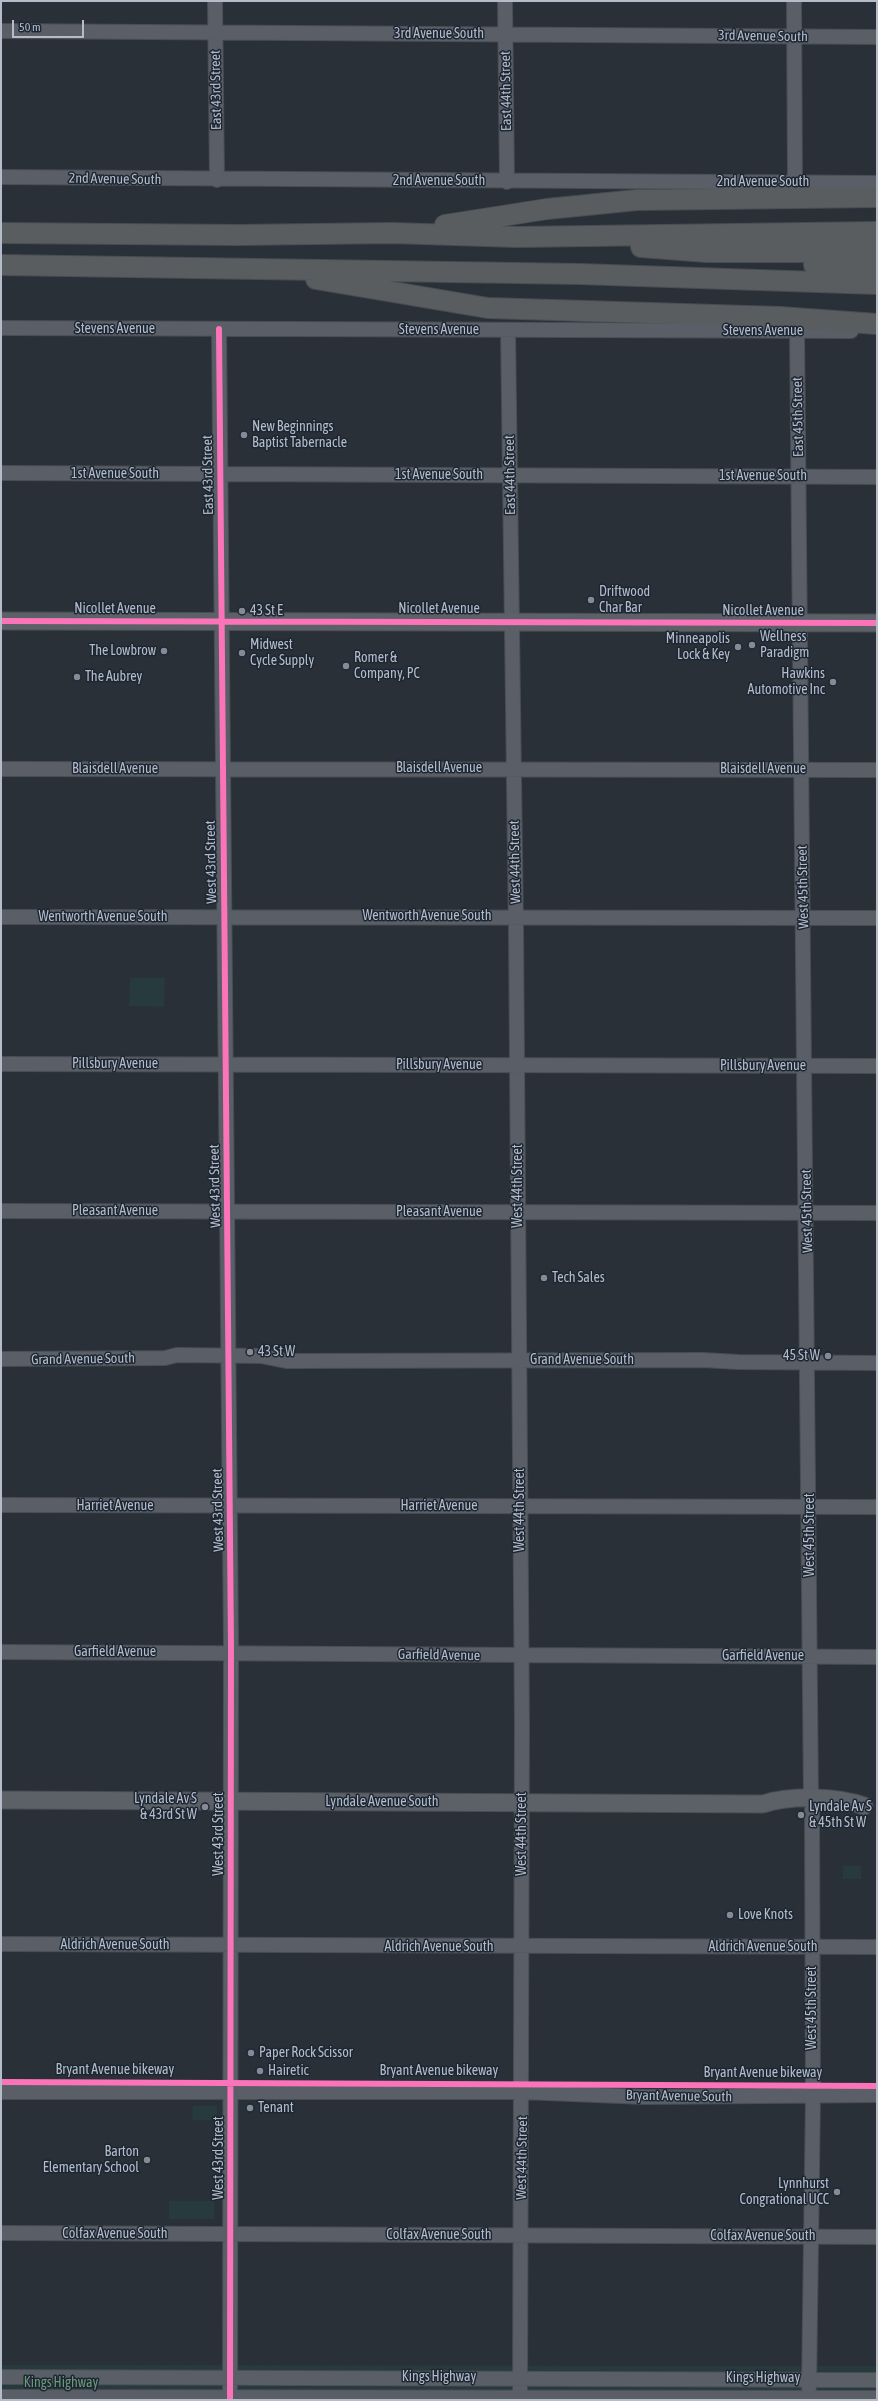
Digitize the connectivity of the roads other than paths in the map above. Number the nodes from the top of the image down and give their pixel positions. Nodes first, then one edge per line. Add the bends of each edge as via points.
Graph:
1 (215, 1) edge
2 (505, 1) edge
3 (794, 1) edge
4 (1, 31) edge
5 (215, 32) junction
6 (505, 34) junction
7 (794, 37) junction
8 (877, 37) edge
9 (1, 177) edge
10 (217, 180) junction
11 (507, 182) junction
12 (795, 182) junction
13 (877, 183) edge
14 (877, 197) edge
15 (877, 232) edge
16 (1, 233) edge
17 (392, 233) junction
18 (517, 237) junction
19 (877, 252) edge
20 (1, 265) edge
21 (877, 266) edge
22 (251, 269) junction
23 (579, 274) junction
24 (877, 284) edge
25 (877, 324) edge
26 (1, 328) edge
27 (219, 329) junction
28 (508, 330) junction
29 (797, 331) junction
30 (877, 331) edge
31 (1, 473) edge
32 (220, 474) junction
33 (510, 475) junction
34 (798, 476) junction
35 (877, 477) edge
36 (1, 621) edge
37 (221, 621) junction
38 (512, 621) junction
39 (800, 623) junction
40 (877, 623) edge
41 (222, 768) junction
42 (514, 768) junction
43 (1, 769) edge
44 (802, 769) junction
45 (877, 770) edge
46 (224, 916) junction
47 (1, 917) edge
48 (516, 917) junction
49 (804, 917) junction
50 (877, 918) edge
51 (1, 1064) edge
52 (225, 1064) junction
53 (517, 1065) junction
54 (805, 1066) junction
55 (877, 1066) edge
56 (1, 1211) edge
57 (227, 1211) junction
58 (518, 1212) junction
59 (807, 1212) junction
60 (877, 1213) edge
61 (1, 1359) edge
62 (228, 1360) junction
63 (520, 1360) junction
64 (808, 1362) junction
65 (877, 1363) edge
66 (1, 1505) edge
67 (230, 1506) junction
68 (520, 1507) junction
69 (809, 1507) junction
70 (877, 1508) edge
71 (1, 1652) edge
72 (232, 1652) junction
73 (521, 1656) junction
74 (811, 1656) junction
75 (877, 1657) edge
76 (1, 1800) edge
77 (232, 1801) junction
78 (522, 1803) junction
79 (812, 1805) junction
80 (870, 1806) edge
81 (1, 1944) edge
82 (231, 1945) junction
83 (522, 1947) junction
84 (812, 1947) junction
85 (877, 1947) edge
86 (1, 2092) edge
87 (231, 2092) junction
88 (522, 2092) junction
89 (877, 2095) edge
90 (813, 2096) junction
91 (1, 2233) edge
92 (230, 2234) junction
93 (521, 2236) junction
94 (810, 2236) junction
95 (877, 2237) edge
96 (1, 2377) edge
97 (521, 2377) junction
98 (230, 2378) junction
99 (810, 2379) junction
100 (877, 2380) edge
101 (1, 2397) edge
102 (809, 2397) junction
103 (877, 2398) edge
104 (230, 2399) edge
105 (520, 2399) edge

1 - 5 street, East 43rd Street
2 - 6 street, East 44th Street
3 - 7 street
4 - 5 street, 3rd Avenue South
5 - 6 street, 3rd Avenue South
5 - 10 street, East 43rd Street
6 - 7 street, 3rd Avenue South
6 - 11 street, East 44th Street
7 - 8 street, 3rd Avenue South
7 - 12 street
9 - 10 street, 2nd Avenue South
10 - 11 street, 2nd Avenue South
11 - 12 street, 2nd Avenue South
12 - 13 street, 2nd Avenue South
14 - 17 highway via 638,200 547,209
15 - 18 highway
16 - 17 highway
17 - 18 highway
18 - 19 highway via 707,252
20 - 22 highway
21 - 23 highway via 643,262
22 - 23 highway
22 - 25 highway via 488,308 780,317
23 - 24 highway
26 - 27 street, Stevens Avenue
27 - 28 street, Stevens Avenue
27 - 32 street, East 43rd Street
28 - 29 street, Stevens Avenue
28 - 33 street, East 44th Street
29 - 30 street, Stevens Avenue
29 - 34 street, East 45th Street
31 - 32 street, 1st Avenue South
32 - 33 street, 1st Avenue South
32 - 37 street, East 43rd Street
33 - 34 street, 1st Avenue South
33 - 38 street, East 44th Street
34 - 35 street, 1st Avenue South
34 - 39 street, East 45th Street
36 - 37 main road, Nicollet Avenue
37 - 38 main road, Nicollet Avenue
37 - 41 street, West 43rd Street
38 - 39 main road, Nicollet Avenue
38 - 42 street, West 44th Street
39 - 40 main road, Nicollet Avenue
39 - 44 street, West 45th Street
41 - 42 street, Blaisdell Avenue
41 - 43 street, Blaisdell Avenue
41 - 46 street, West 43rd Street
42 - 44 street, Blaisdell Avenue
42 - 48 street, West 44th Street
44 - 45 street, Blaisdell Avenue
44 - 49 street, West 45th Street
46 - 47 street, Wentworth Avenue South
46 - 48 street, Wentworth Avenue South
46 - 52 street, West 43rd Street
48 - 49 street, Wentworth Avenue South
48 - 53 street, West 44th Street
49 - 50 street, Wentworth Avenue South
49 - 54 street, West 45th Street
51 - 52 street, Pillsbury Avenue
52 - 53 street, Pillsbury Avenue
52 - 57 street, West 43rd Street
53 - 54 street, Pillsbury Avenue
53 - 58 street, West 44th Street
54 - 55 street, Pillsbury Avenue
54 - 59 street, West 45th Street
56 - 57 street, Pleasant Avenue
57 - 58 street, Pleasant Avenue
57 - 62 street, West 43rd Street
58 - 59 street, Pleasant Avenue
58 - 63 street, West 44th Street
59 - 60 street, Pleasant Avenue
59 - 64 street, West 45th Street
61 - 62 street, Grand Avenue South via 165,1358 177,1355
62 - 63 street, Grand Avenue South via 261,1356 286,1361
62 - 67 street, West 43rd Street
63 - 64 street, Grand Avenue South
63 - 68 street, West 44th Street
64 - 65 street, Grand Avenue South
64 - 69 street, West 45th Street
66 - 67 street, Harriet Avenue
67 - 68 street, Harriet Avenue
67 - 72 street, West 43rd Street
68 - 69 street, Harriet Avenue
68 - 73 street, West 44th Street
69 - 70 street, Harriet Avenue
69 - 74 street, West 45th Street
71 - 72 street, Garfield Avenue
72 - 73 street, Garfield Avenue
72 - 77 street, West 43rd Street
73 - 74 street, Garfield Avenue
73 - 78 street, West 44th Street
74 - 75 street, Garfield Avenue
74 - 79 street, West 45th Street
76 - 77 main road, Lyndale Avenue South
77 - 78 main road, Lyndale Avenue South
77 - 82 street, West 43rd Street
78 - 79 main road, Lyndale Avenue South via 763,1804 777,1809
78 - 83 street, West 44th Street
79 - 80 main road, Lyndale Avenue South via 853,1802
79 - 84 street, West 45th Street
81 - 82 street, Aldrich Avenue South
82 - 83 street, Aldrich Avenue South
82 - 87 street, West 43rd Street
83 - 84 street, Aldrich Avenue South
83 - 88 street, West 44th Street
84 - 85 street, Aldrich Avenue South
84 - 90 street, West 45th Street
86 - 87 street, Bryant Avenue South
87 - 88 street, Bryant Avenue South
87 - 92 street, West 43rd Street
88 - 90 street, Bryant Avenue South via 645,2097
88 - 93 street, West 44th Street
89 - 90 street, Bryant Avenue South
90 - 94 street, West 45th Street
91 - 92 street, Colfax Avenue South
92 - 93 street, Colfax Avenue South
92 - 98 street, West 43rd Street
93 - 94 street, Colfax Avenue South
93 - 97 street, West 44th Street
94 - 95 street, Colfax Avenue South
94 - 99 street, West 45th Street
96 - 98 street, Kings Highway
97 - 98 street, Kings Highway
97 - 99 street, Kings Highway
97 - 105 street, West 44th Street
98 - 104 street, West 43rd Street
99 - 100 street, Kings Highway
99 - 102 street, West 45th Street
101 - 104 street, Kings Highway
102 - 103 street, Kings Highway
102 - 105 street, Kings Highway
104 - 105 street, Kings Highway

